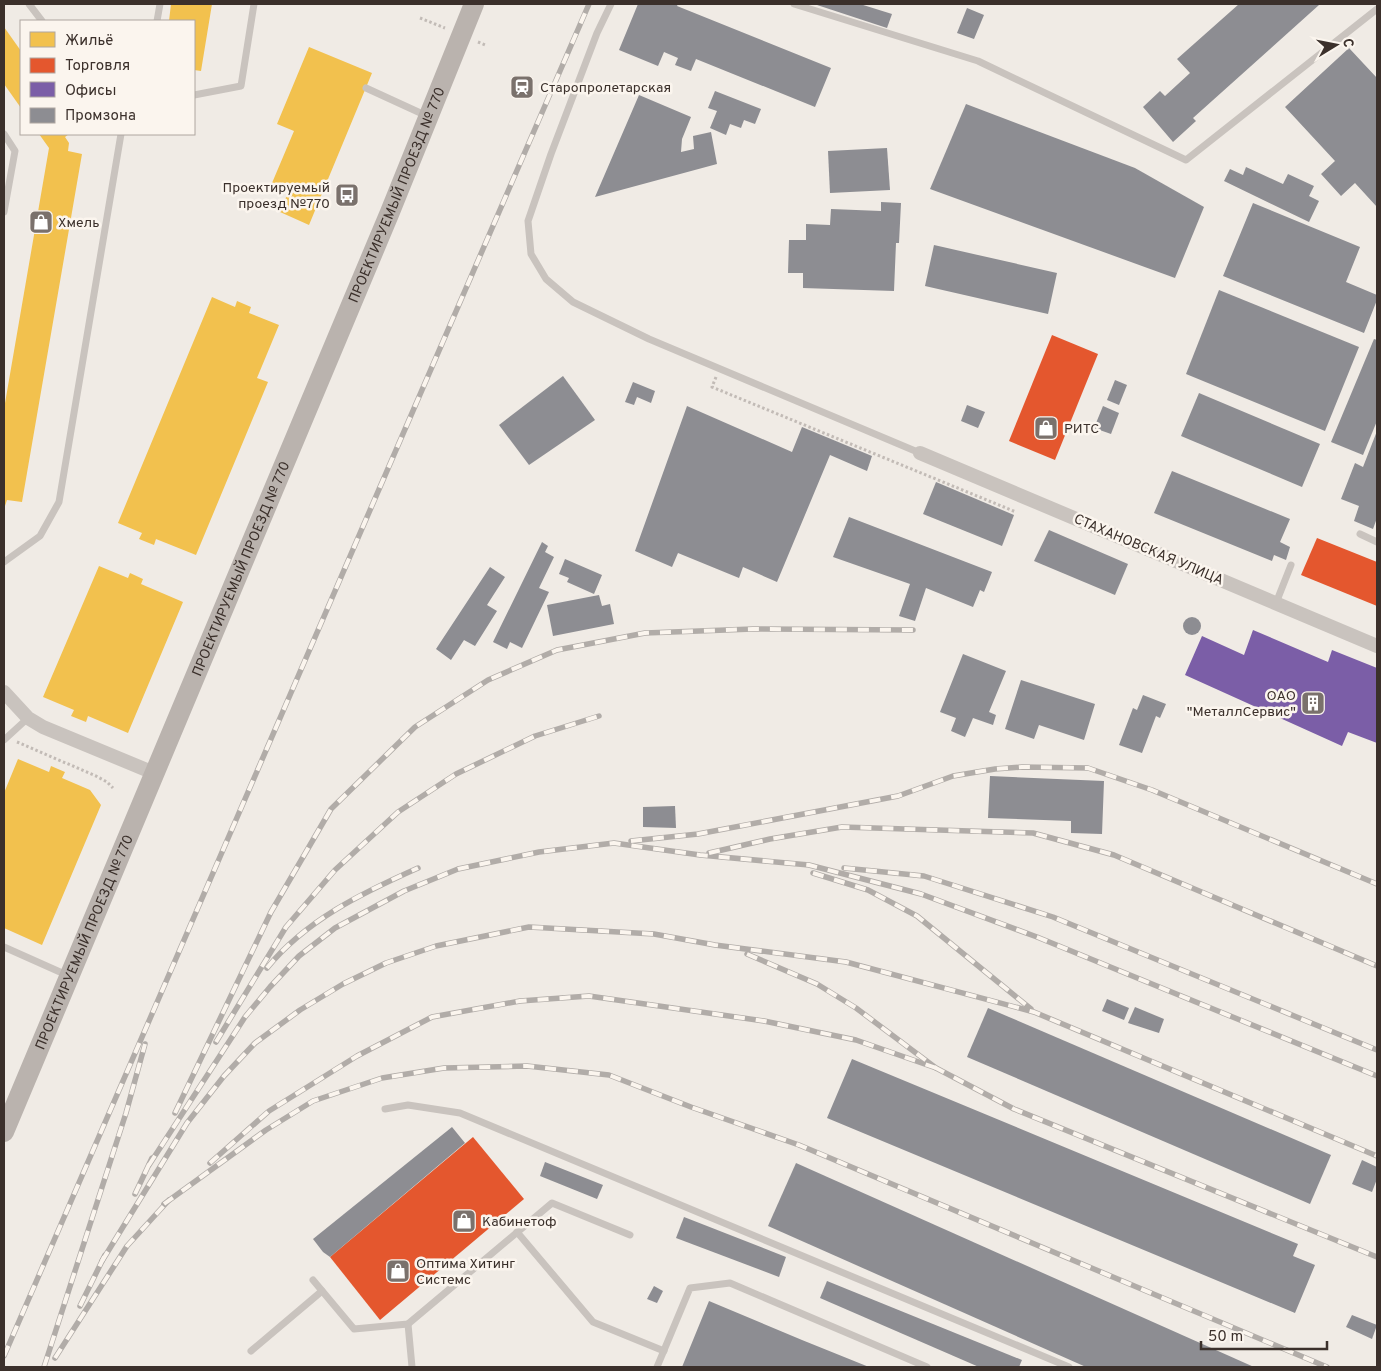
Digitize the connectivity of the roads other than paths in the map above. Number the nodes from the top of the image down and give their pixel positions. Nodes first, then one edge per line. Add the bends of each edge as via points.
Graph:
1 (29, 4) edge
2 (160, 4) edge
3 (254, 4) edge
4 (611, 4) edge
5 (794, 4) edge
6 (467, 8) edge
7 (1376, 12) edge
8 (41, 20) edge
9 (158, 20) edge
10 (366, 88) dead end
11 (195, 94) edge
12 (428, 117) junction
13 (4, 134) edge
14 (121, 135) edge
15 (4, 212) edge
16 (920, 453) joint
17 (1360, 534) dead end
18 (1377, 542) edge
19 (4, 562) edge
20 (1291, 565) dead end
21 (1276, 603) junction
22 (1377, 646) edge
23 (4, 692) edge
24 (28, 718) junction
25 (4, 740) edge
26 (154, 774) junction
27 (4, 947) edge
28 (69, 976) junction
29 (385, 1109) dead end
30 (4, 1132) edge
31 (518, 1232) junction
32 (630, 1235) dead end
33 (313, 1280) dead end
34 (322, 1291) junction
35 (408, 1324) junction
36 (251, 1351) dead end
37 (664, 1352) junction
38 (412, 1367) edge
39 (657, 1367) edge
40 (927, 1367) edge
41 (1069, 1367) edge

1 - 8 lane
2 - 9 lane
3 - 11 lane via 241,86
4 - 16 lane via 550,154 528,221 531,254 546,279 573,302 649,340
5 - 7 lane via 978,62 1186,160
6 - 12 street, ПРОЕКТИРУЕМЫЙ ПРОЕЗД № 770
10 - 12 lane
12 - 26 street, ПРОЕКТИРУЕМЫЙ ПРОЕЗД № 770
13 - 15 lane via 15,151
14 - 19 lane via 59,502 40,536
16 - 21 street, СТАХАНОВСКАЯ УЛИЦА
17 - 18 lane
20 - 21 lane
21 - 22 street, СТАХАНОВСКАЯ УЛИЦА
23 - 24 street
24 - 25 lane
24 - 26 street
26 - 28 street, ПРОЕКТИРУЕМЫЙ ПРОЕЗД № 770
27 - 28 lane
28 - 30 street, ПРОЕКТИРУЕМЫЙ ПРОЕЗД № 770
29 - 41 lane via 408,1105 460,1113
31 - 32 lane via 552,1203
31 - 35 lane
31 - 37 lane via 593,1322
33 - 34 lane
34 - 35 lane via 354,1329
34 - 36 lane
35 - 38 lane
37 - 39 lane
37 - 40 lane via 690,1288 730,1283

